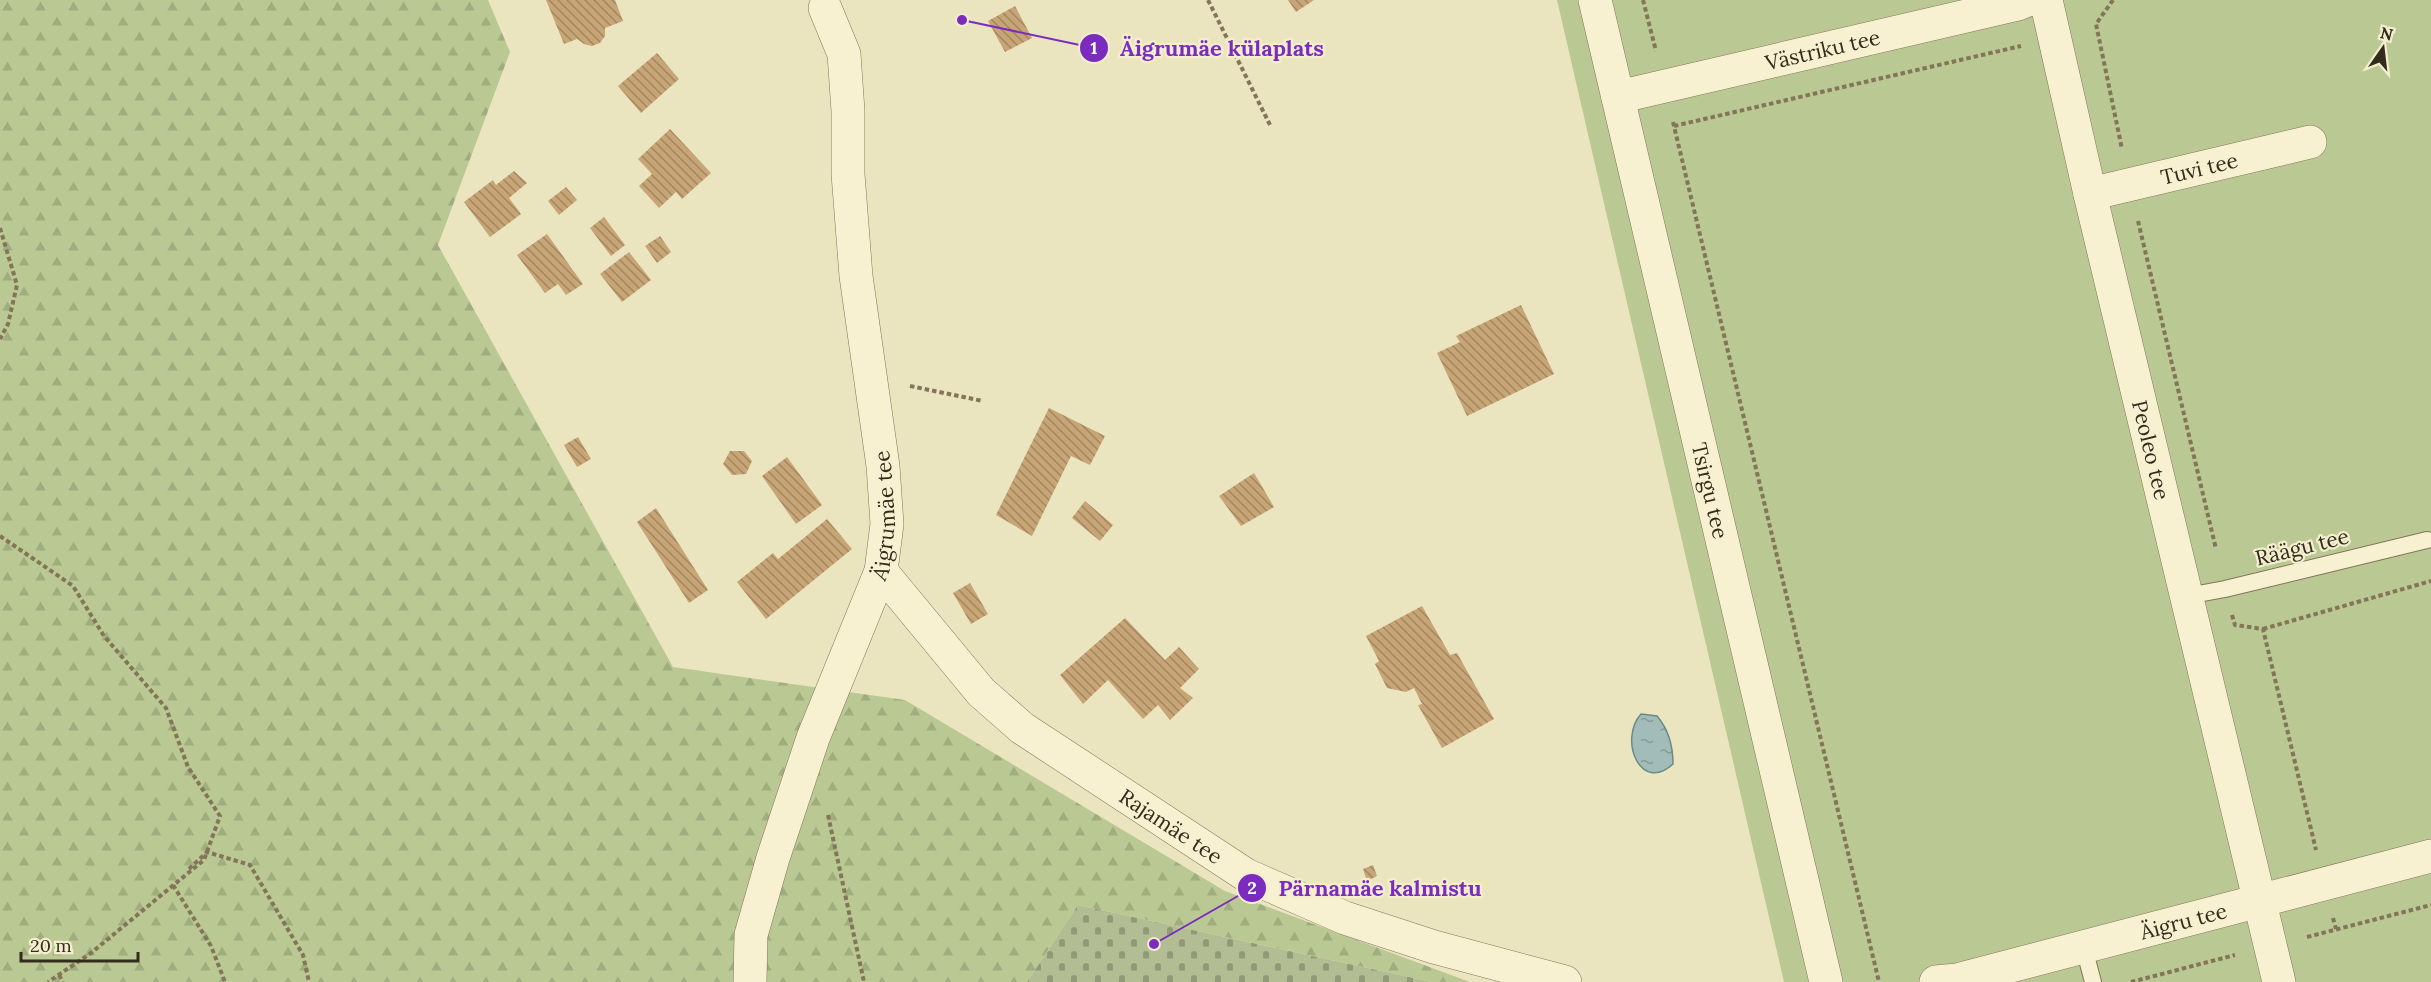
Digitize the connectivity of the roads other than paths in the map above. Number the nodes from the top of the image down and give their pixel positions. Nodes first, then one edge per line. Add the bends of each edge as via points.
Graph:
1 (1595, 0) edge
2 (2028, 0) edge
3 (2046, 0) edge
4 (824, 3) edge
5 (1618, 97) junction
6 (2310, 142) dead end
7 (2091, 194) junction
8 (2427, 540) dead end
9 (881, 571) junction
10 (2187, 596) junction
11 (2431, 856) edge
12 (2259, 900) junction
13 (2084, 948) junction
14 (750, 982) edge
15 (1565, 982) edge
16 (1826, 982) edge
17 (1936, 982) edge
18 (2093, 982) edge
19 (2279, 982) edge

1 - 5 street, Tsirgu tee
2 - 5 street, Västriku tee
3 - 7 street, Peoleo tee
4 - 9 street, Äigrumäe tee via 844,54 856,276 883,466 887,524
5 - 16 street, Tsirgu tee
6 - 7 street, Tuvi tee
7 - 10 street, Peoleo tee
8 - 10 lane, Räägu tee
9 - 14 street, Äigrumäe tee via 813,738 773,858 751,935
9 - 15 street, Rajamäe tee via 981,692 1022,728 1246,875 1356,922 1434,948
10 - 12 street, Peoleo tee
11 - 12 street, Äigru tee
12 - 13 street, Äigru tee
12 - 19 street, Peoleo tee
13 - 17 street, Äigru tee
13 - 18 lane

